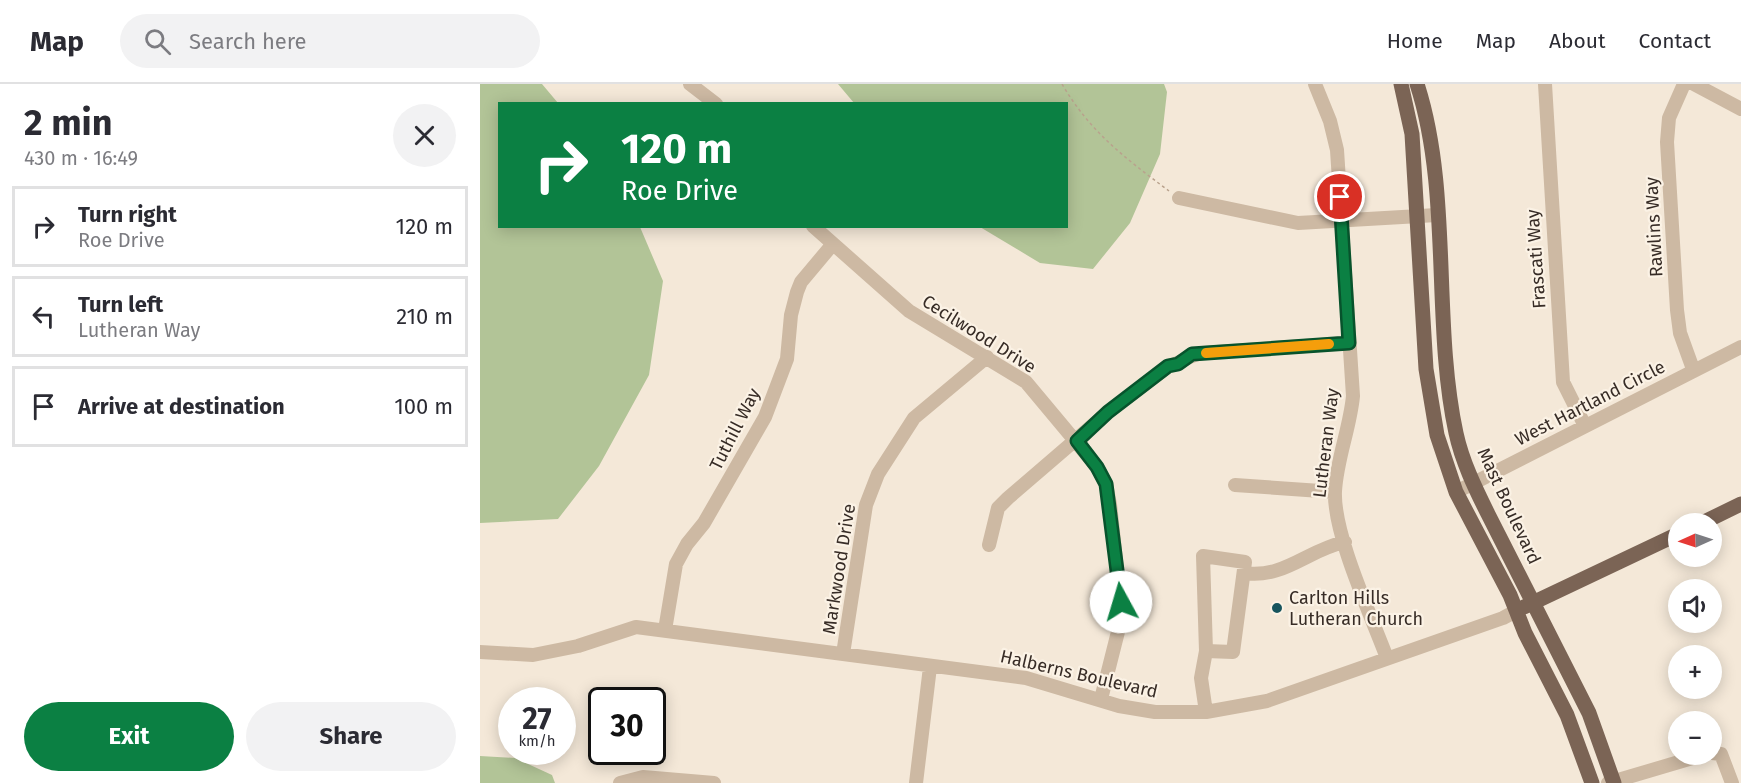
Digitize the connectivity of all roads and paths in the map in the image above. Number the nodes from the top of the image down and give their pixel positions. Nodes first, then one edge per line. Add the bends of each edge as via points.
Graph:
1 (690, 84) edge
2 (1062, 84) edge
3 (1315, 84) edge
4 (1401, 84) edge
5 (1417, 84) edge
6 (1545, 84) edge
7 (1684, 84) edge
8 (1694, 84) edge
9 (713, 102) edge
10 (1741, 109) edge
11 (1179, 198) joint
12 (1437, 215) junction
13 (1417, 217) junction
14 (1342, 220) junction
15 (815, 228) edge
16 (832, 245) junction
17 (1349, 343) junction
18 (1741, 347) edge
19 (987, 357) junction
20 (1693, 369) junction
21 (1585, 426) junction
22 (1077, 441) junction
23 (1473, 483) junction
24 (1235, 485) dead end
25 (1335, 492) junction
26 (1456, 492) junction
27 (1741, 504) edge
28 (1722, 513) edge
29 (1668, 539) edge
30 (1345, 542) junction
31 (989, 545) dead end
32 (1244, 573) junction
33 (1533, 602) junction
34 (1516, 611) junction
35 (665, 630) junction
36 (1206, 651) junction
37 (480, 652) edge
38 (843, 654) junction
39 (1387, 658) junction
40 (930, 667) junction
41 (1101, 699) junction
42 (1206, 712) junction
43 (1722, 757) edge
44 (1669, 765) edge
45 (676, 781) edge
46 (1612, 782) edge
47 (620, 783) edge
48 (714, 783) edge
49 (916, 783) edge
50 (1592, 783) edge
51 (1732, 783) edge

1 - 9 street
2 - 11 path via 1097,133
3 - 14 street, Lutheran Way via 1335,140
4 - 13 main road, Mast Boulevard via 1412,134
5 - 12 main road, Mast Boulevard via 1430,141
6 - 21 street, Frascati Way via 1563,382
7 - 20 street, Rawlins Way via 1669,118 1667,142 1677,310 1680,333
8 - 10 street
11 - 14 street via 1298,222
12 - 13 street
12 - 23 main road, Mast Boulevard via 1450,393 1456,435
13 - 14 street
13 - 26 main road, Mast Boulevard via 1430,403
14 - 17 street, Lutheran Way
15 - 16 street, Cecilwood Drive
16 - 19 street, Cecilwood Drive via 909,311
16 - 35 street, Tuthill Way via 797,292 787,359 765,417 676,564
17 - 22 street via 1192,354 1168,366
17 - 25 street, Lutheran Way via 1353,396
18 - 20 street, West Hartland Circle
19 - 22 street, Cecilwood Drive via 1026,382
19 - 38 street, Markwood Drive via 914,418 878,474 866,505
20 - 21 street, West Hartland Circle
21 - 23 street, West Hartland Circle
22 - 31 street via 998,508
22 - 41 street, Cecilwood Drive via 1106,484 1121,602 1121,624
23 - 26 street, West Hartland Circle
23 - 33 main road, Mast Boulevard
24 - 25 street
25 - 30 street, Lutheran Way
26 - 34 main road, Mast Boulevard
27 - 28 main road
29 - 33 main road, Halberns Boulevard
30 - 32 street via 1274,573
30 - 39 street, Lutheran Way
32 - 36 street via 1233,652
32 - 36 street via 1245,562 1203,556
33 - 34 main road, Halberns Boulevard
33 - 46 main road, Mast Boulevard via 1588,713
34 - 39 street, Halberns Boulevard
34 - 50 main road, Mast Boulevard via 1578,739
35 - 37 street, Halberns Boulevard via 636,627 534,655
35 - 38 street, Halberns Boulevard
36 - 42 street via 1201,678
38 - 40 street, Halberns Boulevard
39 - 42 street, Halberns Boulevard via 1267,701
40 - 41 street, Halberns Boulevard via 1026,678
40 - 49 street
41 - 42 street, Halberns Boulevard via 1146,711
43 - 51 street
44 - 46 street
45 - 47 street via 643,777
45 - 48 street

